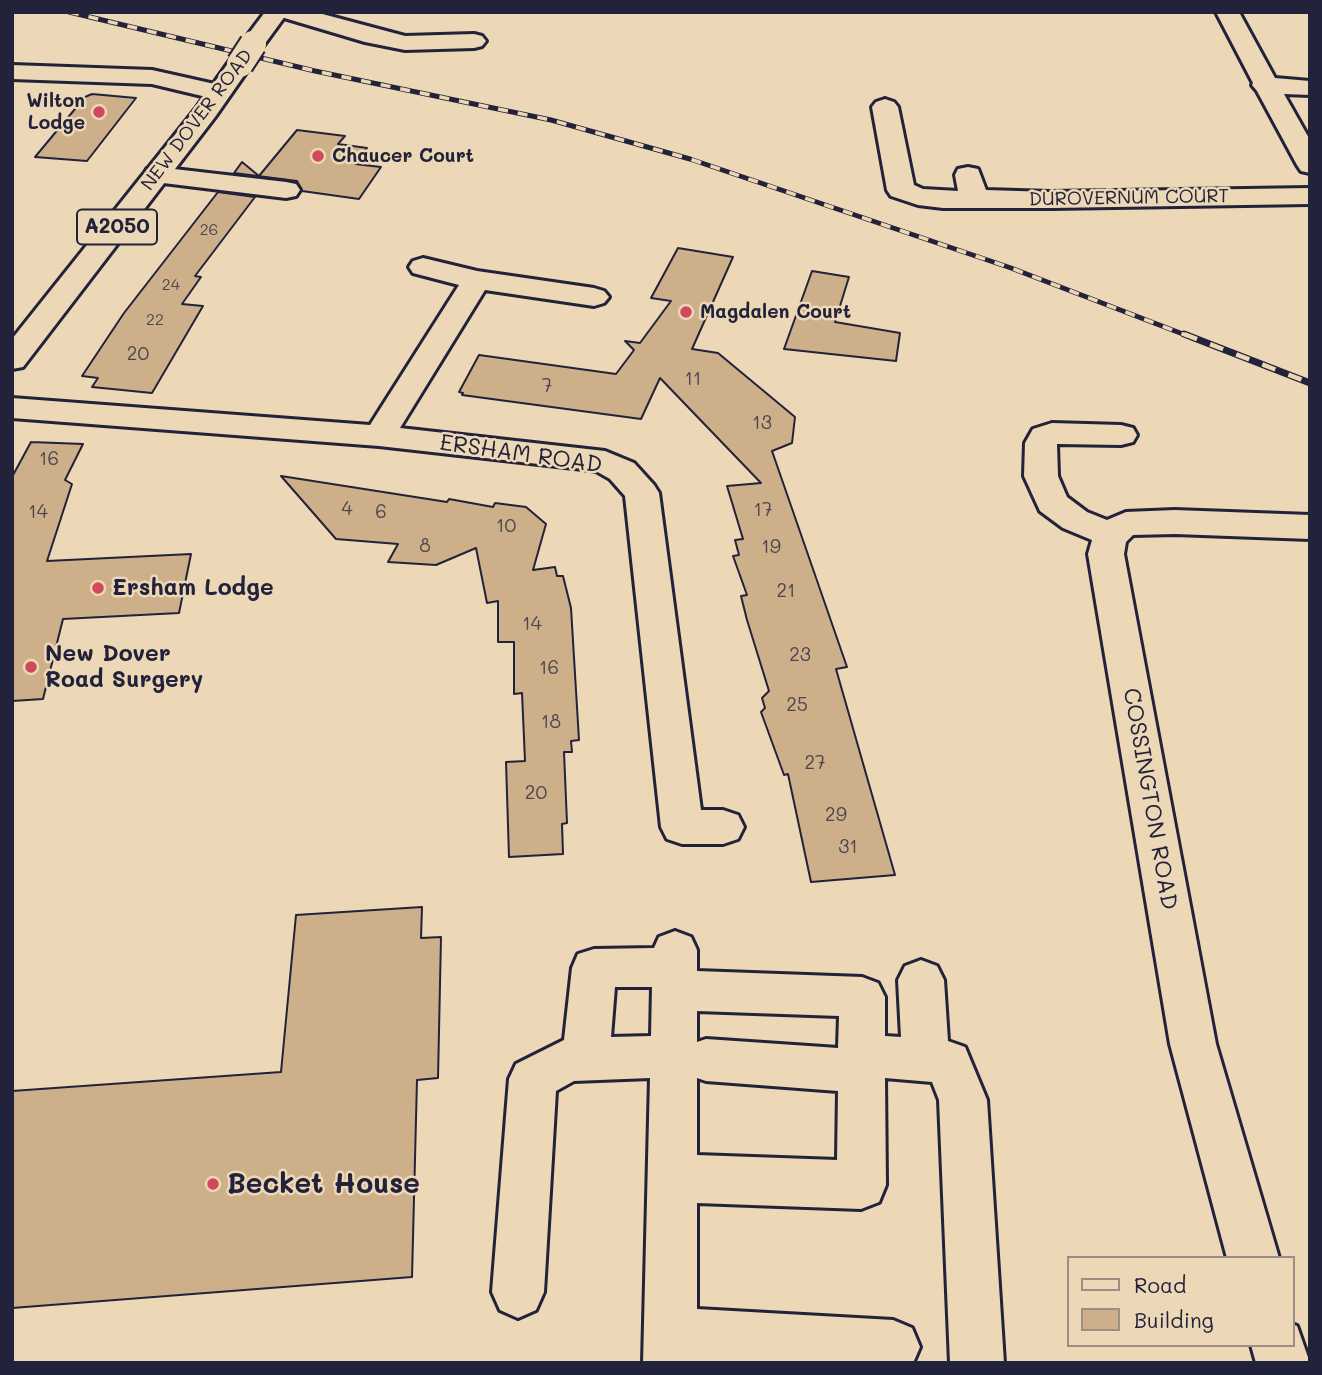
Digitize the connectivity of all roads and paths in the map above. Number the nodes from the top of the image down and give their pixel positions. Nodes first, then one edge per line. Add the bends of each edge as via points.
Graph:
1 (277, 12) edge
2 (289, 12) edge
3 (1227, 12) edge
4 (474, 41) dead end
5 (12, 72) edge
6 (1264, 85) junction
7 (1310, 88) edge
8 (219, 92) junction
9 (884, 107) dead end
10 (1310, 164) edge
11 (158, 175) junction
12 (285, 190) dead end
13 (1310, 197) edge
14 (423, 267) dead end
15 (477, 280) junction
16 (594, 298) dead end
17 (12, 360) edge
18 (12, 408) edge
19 (1121, 435) dead end
20 (379, 436) junction
21 (1310, 527) edge
22 (1112, 536) junction
23 (723, 827) dead end
24 (675, 969) junction
25 (921, 980) dead end
26 (690, 1058) junction
27 (586, 1059) junction
28 (926, 1060) junction
29 (862, 1063) junction
30 (672, 1178) junction
31 (1252, 1256) edge
32 (518, 1292) dead end
33 (893, 1347) dead end
34 (670, 1348) edge
35 (977, 1363) edge

1 - 8 street, NEW DOVER ROAD / A2050
2 - 4 street via 405,43
3 - 6 street
5 - 8 street via 152,77
6 - 7 street
6 - 10 street
8 - 11 street, NEW DOVER ROAD / A2050
9 - 13 street, DUROVERNUM COURT via 901,190 918,197 943,200 971,186
11 - 12 street
11 - 17 street, NEW DOVER ROAD / A2050
14 - 15 street
15 - 16 street
15 - 20 street
18 - 20 street, ERSHAM ROAD
19 - 22 street via 1052,433 1041,443 1041,476 1052,503 1075,520
20 - 23 street, ERSHAM ROAD via 583,458 605,462 633,480 642,493 682,827
21 - 22 street via 1149,522 1126,524
22 - 31 street, COSSINGTON ROAD via 1107,566 1193,1044
24 - 26 street
24 - 27 street via 594,968
24 - 29 street via 862,998
25 - 28 street
26 - 27 street
26 - 29 street
26 - 30 street
27 - 32 street via 568,1060 533,1079
28 - 29 street
28 - 35 street via 947,1062 963,1100
29 - 30 street via 861,1185
30 - 34 street
33 - 34 street

